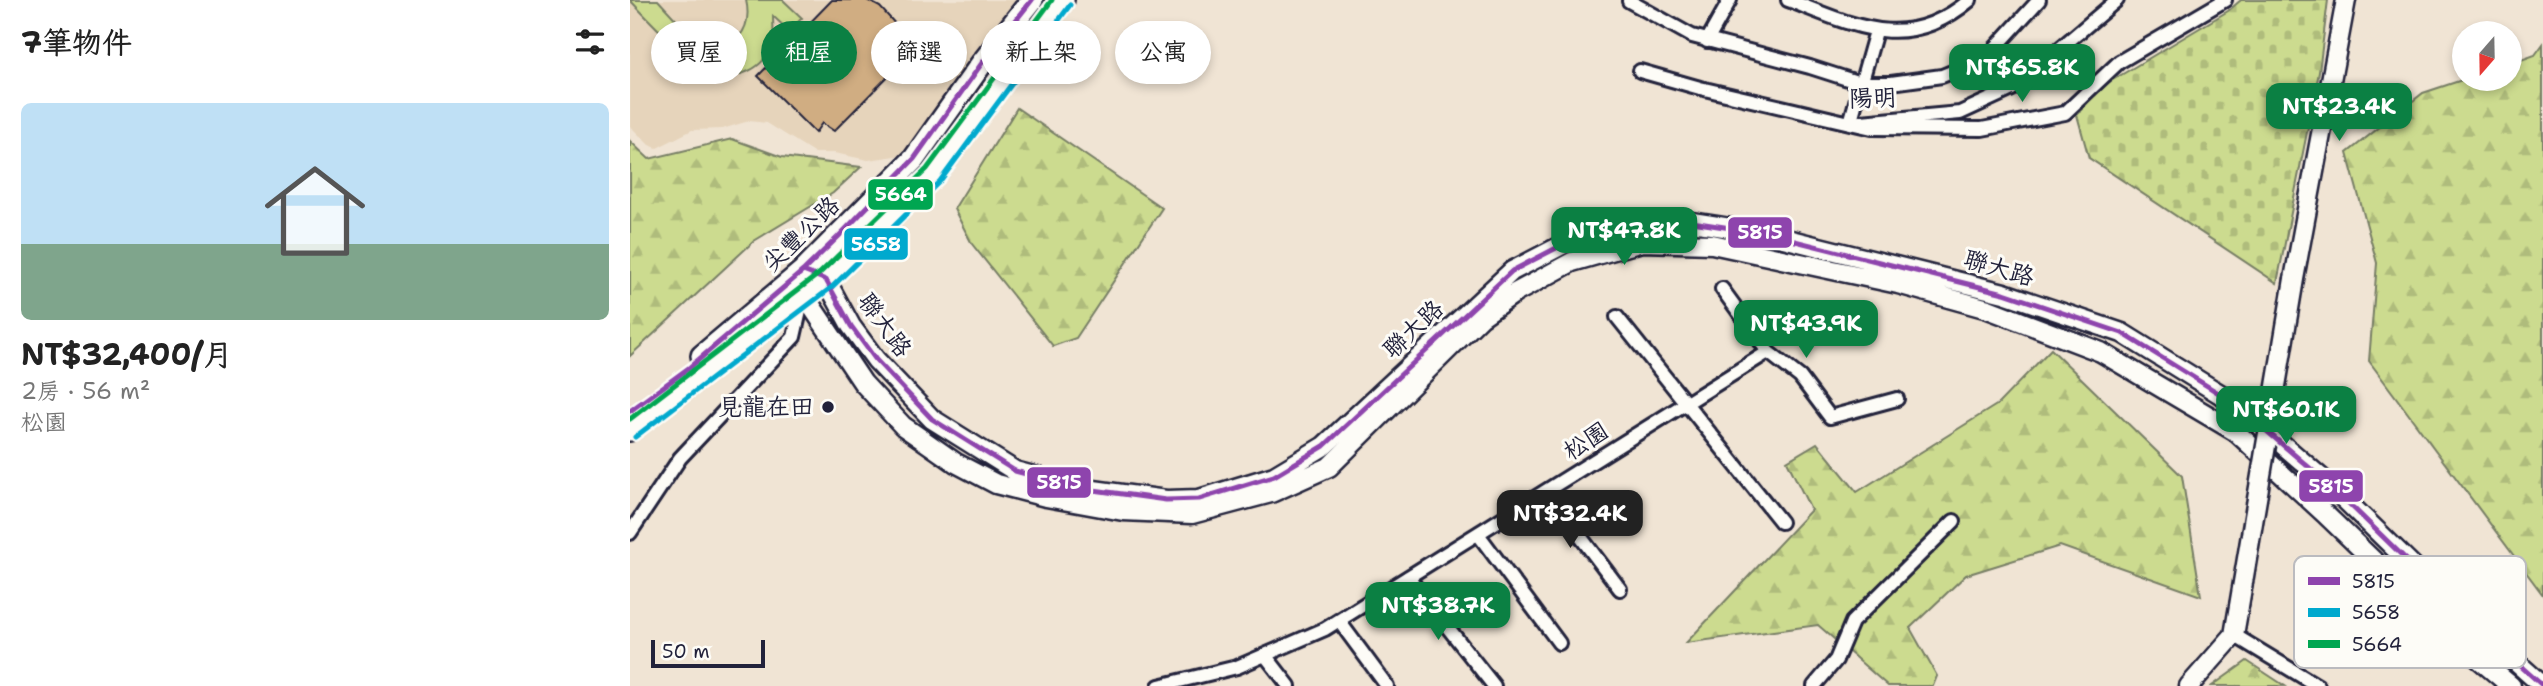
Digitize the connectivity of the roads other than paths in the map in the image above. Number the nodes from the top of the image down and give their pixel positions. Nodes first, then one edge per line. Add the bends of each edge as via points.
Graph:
1 (1032, 0) edge
2 (1063, 0) edge
3 (1788, 0) edge
4 (1970, 0) edge
5 (2039, 0) edge
6 (2117, 0) edge
7 (2225, 0) edge
8 (2346, 0) edge
9 (1629, 1) edge
10 (1725, 2) edge
11 (1876, 31) junction
12 (1707, 41) junction
13 (1640, 71) dead end
14 (1860, 83) junction
15 (1850, 123) junction
16 (803, 271) junction
17 (1899, 276) junction
18 (826, 280) junction
19 (1722, 289) dead end
20 (804, 295) junction
21 (1617, 317) dead end
22 (1768, 352) junction
23 (1897, 399) dead end
24 (1685, 404) junction
25 (630, 411) edge
26 (630, 430) edge
27 (1546, 491) junction
28 (1954, 521) dead end
29 (1781, 522) dead end
30 (630, 533) edge
31 (1478, 534) junction
32 (2369, 556) edge
33 (2403, 556) edge
34 (1408, 577) junction
35 (1620, 589) dead end
36 (1339, 621) junction
37 (2234, 635) junction
38 (1559, 643) dead end
39 (1265, 655) junction
40 (2490, 668) edge
41 (2523, 668) edge
42 (1186, 683) edge
43 (1160, 686) edge
44 (1289, 686) edge
45 (1387, 686) edge
46 (1494, 686) edge
47 (1814, 686) edge
48 (2189, 686) edge
49 (2318, 686) edge
50 (2511, 686) edge
51 (2543, 686) edge

1 - 16 main road, 尖豐公路 via 914,159
2 - 18 main road, 尖豐公路 via 933,175
3 - 11 street
4 - 11 street via 1926,28
5 - 14 street, 陽明 via 1986,58 1942,76
6 - 15 street, 陽明 via 2012,89 1960,113
7 - 15 street via 2119,62 2065,113 1982,129 1872,128
8 - 37 street, bridge
9 - 12 street, 陽明
10 - 12 street
11 - 14 street
12 - 14 street, 陽明
13 - 15 street, 陽明
14 - 15 street
16 - 18 street, 聯大路
16 - 20 street
16 - 25 main road, 尖豐公路 via 690,367
17 - 18 street, 聯大路 via 1763,233 1692,222 1629,227 1568,242 1512,271 1324,446 1274,476 1199,499 1166,500 1079,488 1016,471 932,419 876,360
17 - 20 street, 聯大路 via 1712,244 1642,242 1572,262 1480,317 1329,467 1271,493 1192,514 1123,511 1046,497 996,484 956,463 903,426 863,383
17 - 32 street, 聯大路 via 2101,352 2236,432
17 - 33 street, 聯大路 via 2004,293 2122,333 2233,402 2333,488
18 - 20 main road, 尖豐公路
19 - 22 street
20 - 26 main road, 尖豐公路
20 - 30 street via 794,337 680,458
21 - 24 street
22 - 23 street via 1800,377 1830,416
22 - 24 street, 松園
24 - 27 street, 松園
24 - 29 street
27 - 31 street, 松園
27 - 35 street
28 - 47 street via 1852,622 1836,660
31 - 34 street, 松園
31 - 38 street
34 - 36 street, 松園
34 - 46 street
36 - 39 street, 松園
36 - 45 street
37 - 48 street
37 - 49 street
39 - 42 street, 松園
39 - 44 street
40 - 50 street, 聯大路
41 - 51 street, 聯大路
42 - 43 street, 松園

